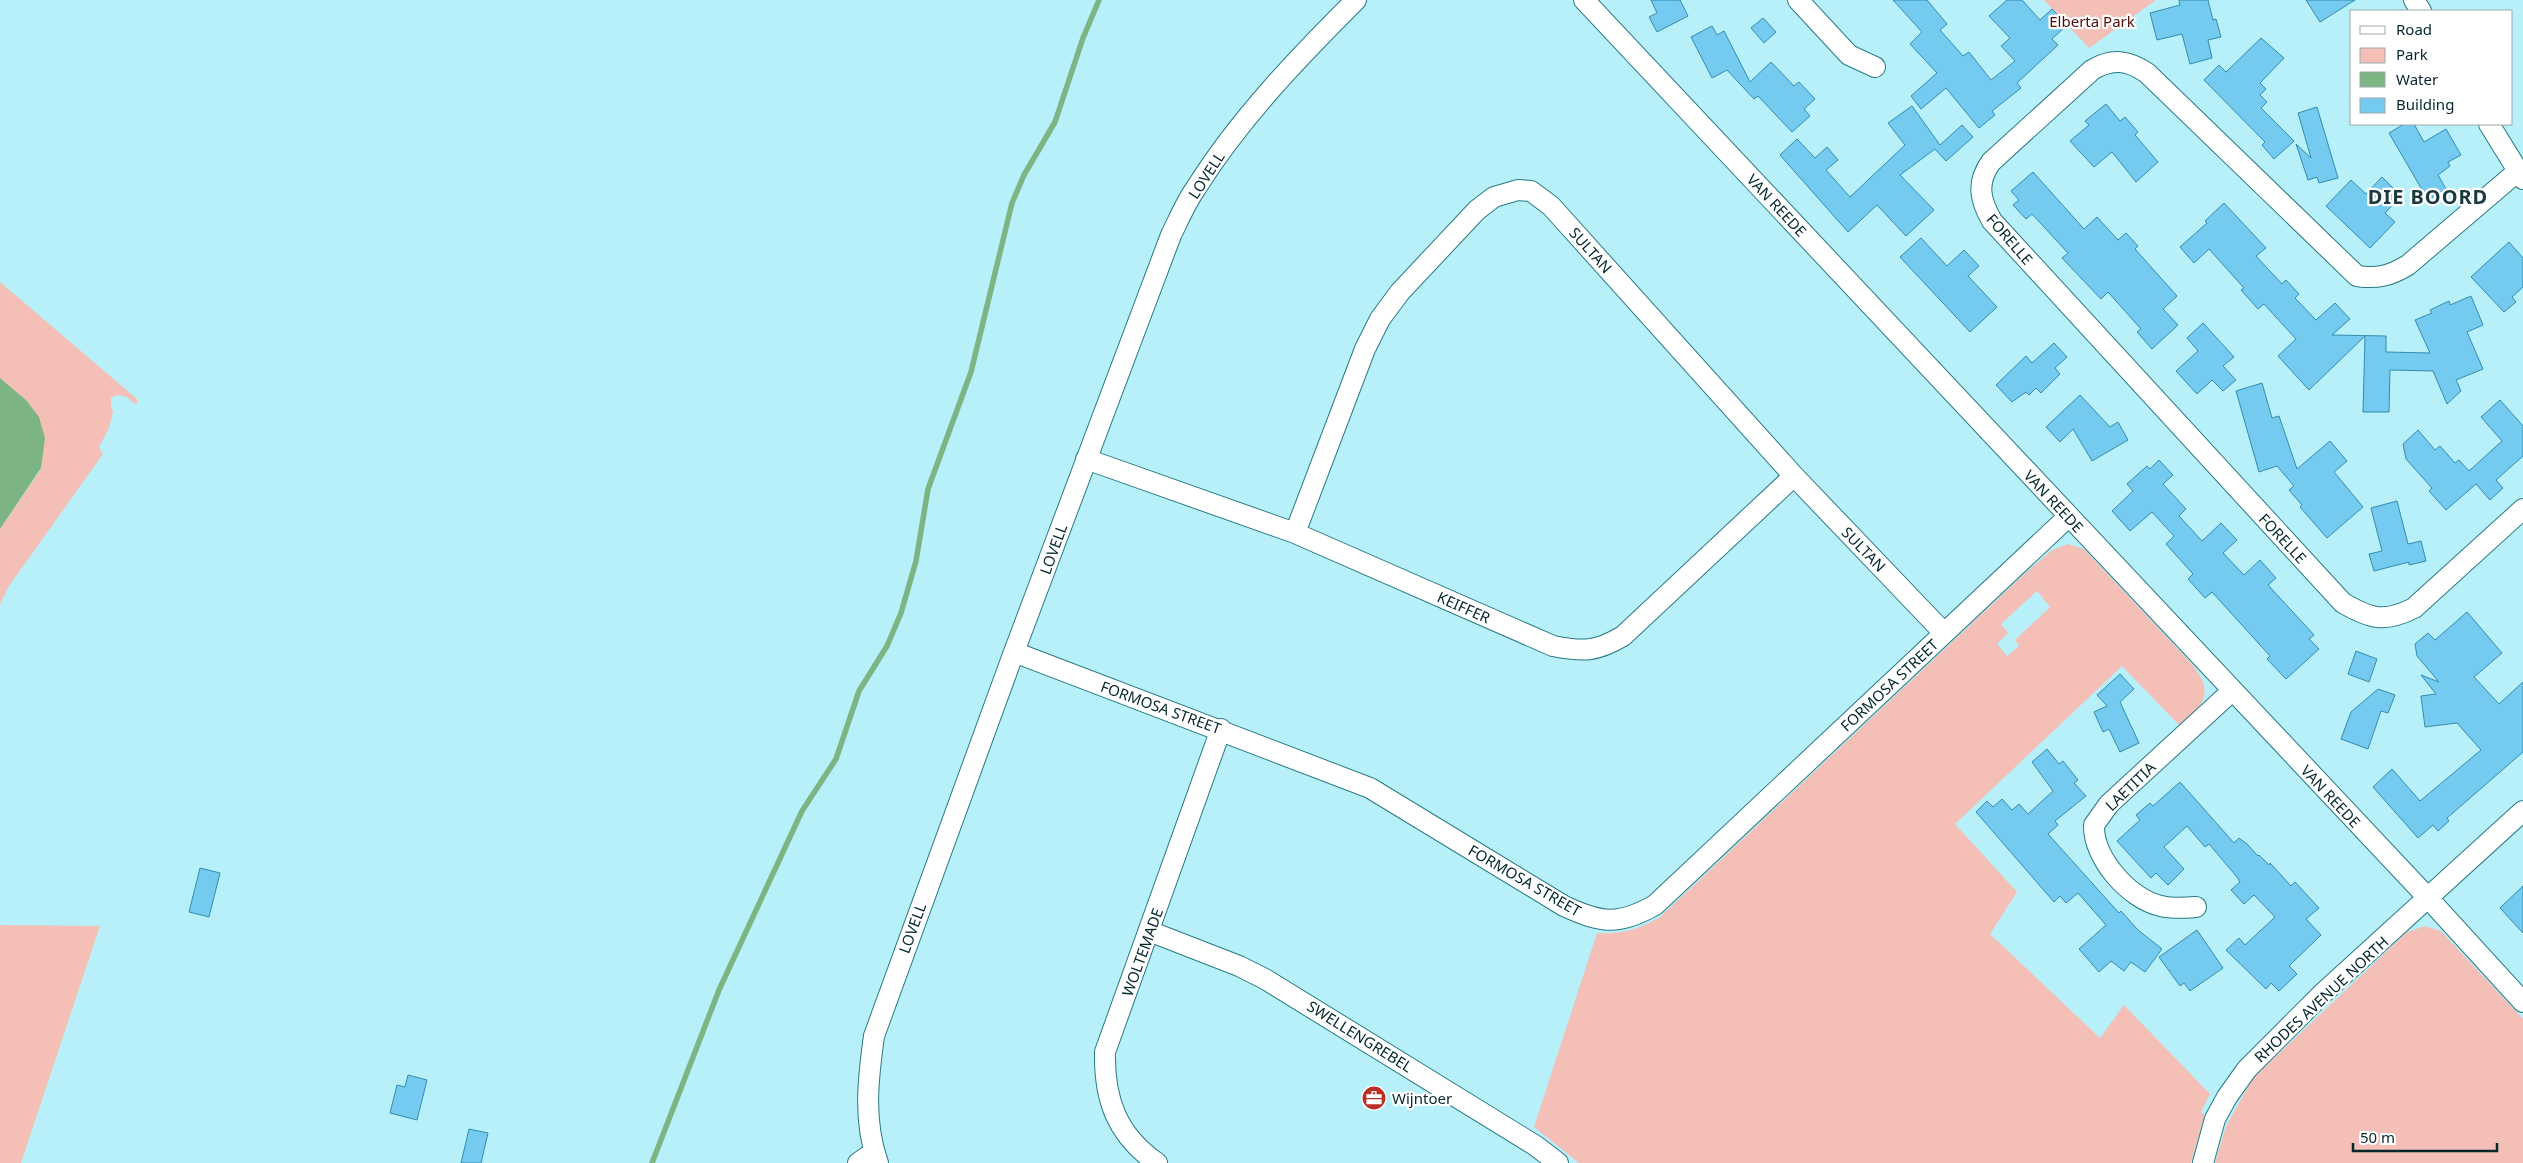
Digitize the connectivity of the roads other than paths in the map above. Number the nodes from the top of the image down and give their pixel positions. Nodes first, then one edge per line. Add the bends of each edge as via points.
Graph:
1 (1356, 0) edge
2 (1584, 0) edge
3 (1798, 0) edge
4 (1874, 67) dead end
5 (2490, 125) edge
6 (2520, 175) edge
7 (1086, 459) junction
8 (1794, 476) junction
9 (2523, 509) edge
10 (2069, 516) junction
11 (1295, 533) junction
12 (1944, 633) junction
13 (1014, 652) junction
14 (2232, 691) junction
15 (1221, 729) junction
16 (2523, 811) edge
17 (2428, 899) junction
18 (2196, 907) dead end
19 (1149, 931) junction
20 (2523, 1002) edge
21 (876, 1157) edge
22 (858, 1163) edge
23 (1157, 1163) edge
24 (1558, 1163) edge
25 (2203, 1163) edge

1 - 7 street, LOVELL via 1255,107 1195,188 1150,287
2 - 10 street, VAN REEDE
3 - 4 street via 1849,55
5 - 6 street
6 - 9 street, FORELLE via 2408,266 2393,275 2376,279 2356,276 2146,73 2127,62 2114,61 2092,70 1991,162 1980,184 1984,208 1992,221 2343,603 2379,618 2396,617 2414,608
7 - 11 street, KEIFFER
7 - 13 street, LOVELL
8 - 11 street, KEIFFER via 1623,636 1595,650 1578,651 1553,646
8 - 11 street, SULTAN via 1551,206 1531,192 1518,190 1494,197 1477,210 1400,292 1380,319 1364,349
8 - 12 street, SULTAN
10 - 12 street, FORMOSA STREET
10 - 14 street, VAN REEDE
12 - 15 street, FORMOSA STREET via 1654,905 1635,917 1591,918 1564,906 1370,788
13 - 15 street, FORMOSA STREET
13 - 21 street, LOVELL via 874,1036 867,1109
14 - 17 street, VAN REEDE
14 - 18 street, LAETITIA via 2109,804 2094,825 2103,858 2126,886 2161,906
15 - 19 street, WOLTEMADE
16 - 17 street, RHODES AVENUE NORTH
17 - 20 street, VAN REEDE
17 - 25 street, RHODES AVENUE NORTH via 2322,994 2247,1069 2226,1097 2215,1119
19 - 23 street, WOLTEMADE via 1105,1052 1104,1079 1122,1128 1133,1143
19 - 24 street, SWELLENGREBEL via 1239,966 1294,995 1536,1146
21 - 22 street, LOVELL

